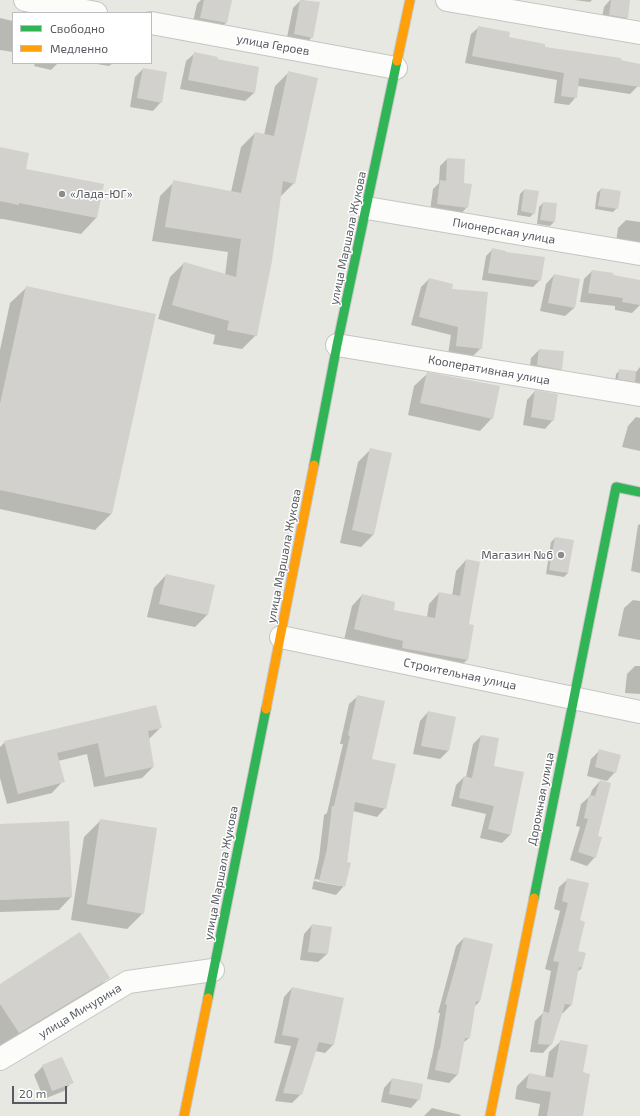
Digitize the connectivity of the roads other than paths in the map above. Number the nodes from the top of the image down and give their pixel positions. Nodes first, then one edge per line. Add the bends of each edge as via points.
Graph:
1 (25, 0) edge
2 (410, 0) edge
3 (447, 0) edge
4 (91, 12) edge
5 (152, 23) edge
6 (640, 33) edge
7 (396, 68) junction
8 (367, 208) junction
9 (640, 254) edge
10 (337, 345) junction
11 (640, 396) edge
12 (640, 492) edge
13 (281, 637) junction
14 (573, 698) junction
15 (640, 712) edge
16 (213, 970) junction
17 (0, 1060) edge
18 (184, 1116) edge
19 (490, 1116) edge

1 - 4 street
2 - 7 main road, улица Маршала Жукова
3 - 6 street
5 - 7 street, улица Героев
7 - 8 main road, улица Маршала Жукова
8 - 9 street, Пионерская улица
8 - 10 main road, улица Маршала Жукова
10 - 11 street, Кооперативная улица
10 - 13 main road, улица Маршала Жукова
12 - 14 main road, Дорожная улица via 616,487
13 - 14 street, Строительная улица
13 - 16 main road, улица Маршала Жукова
14 - 15 street, Строительная улица
14 - 19 main road, Дорожная улица
16 - 17 street, улица Мичурина via 128,982
16 - 18 main road, улица Маршала Жукова

